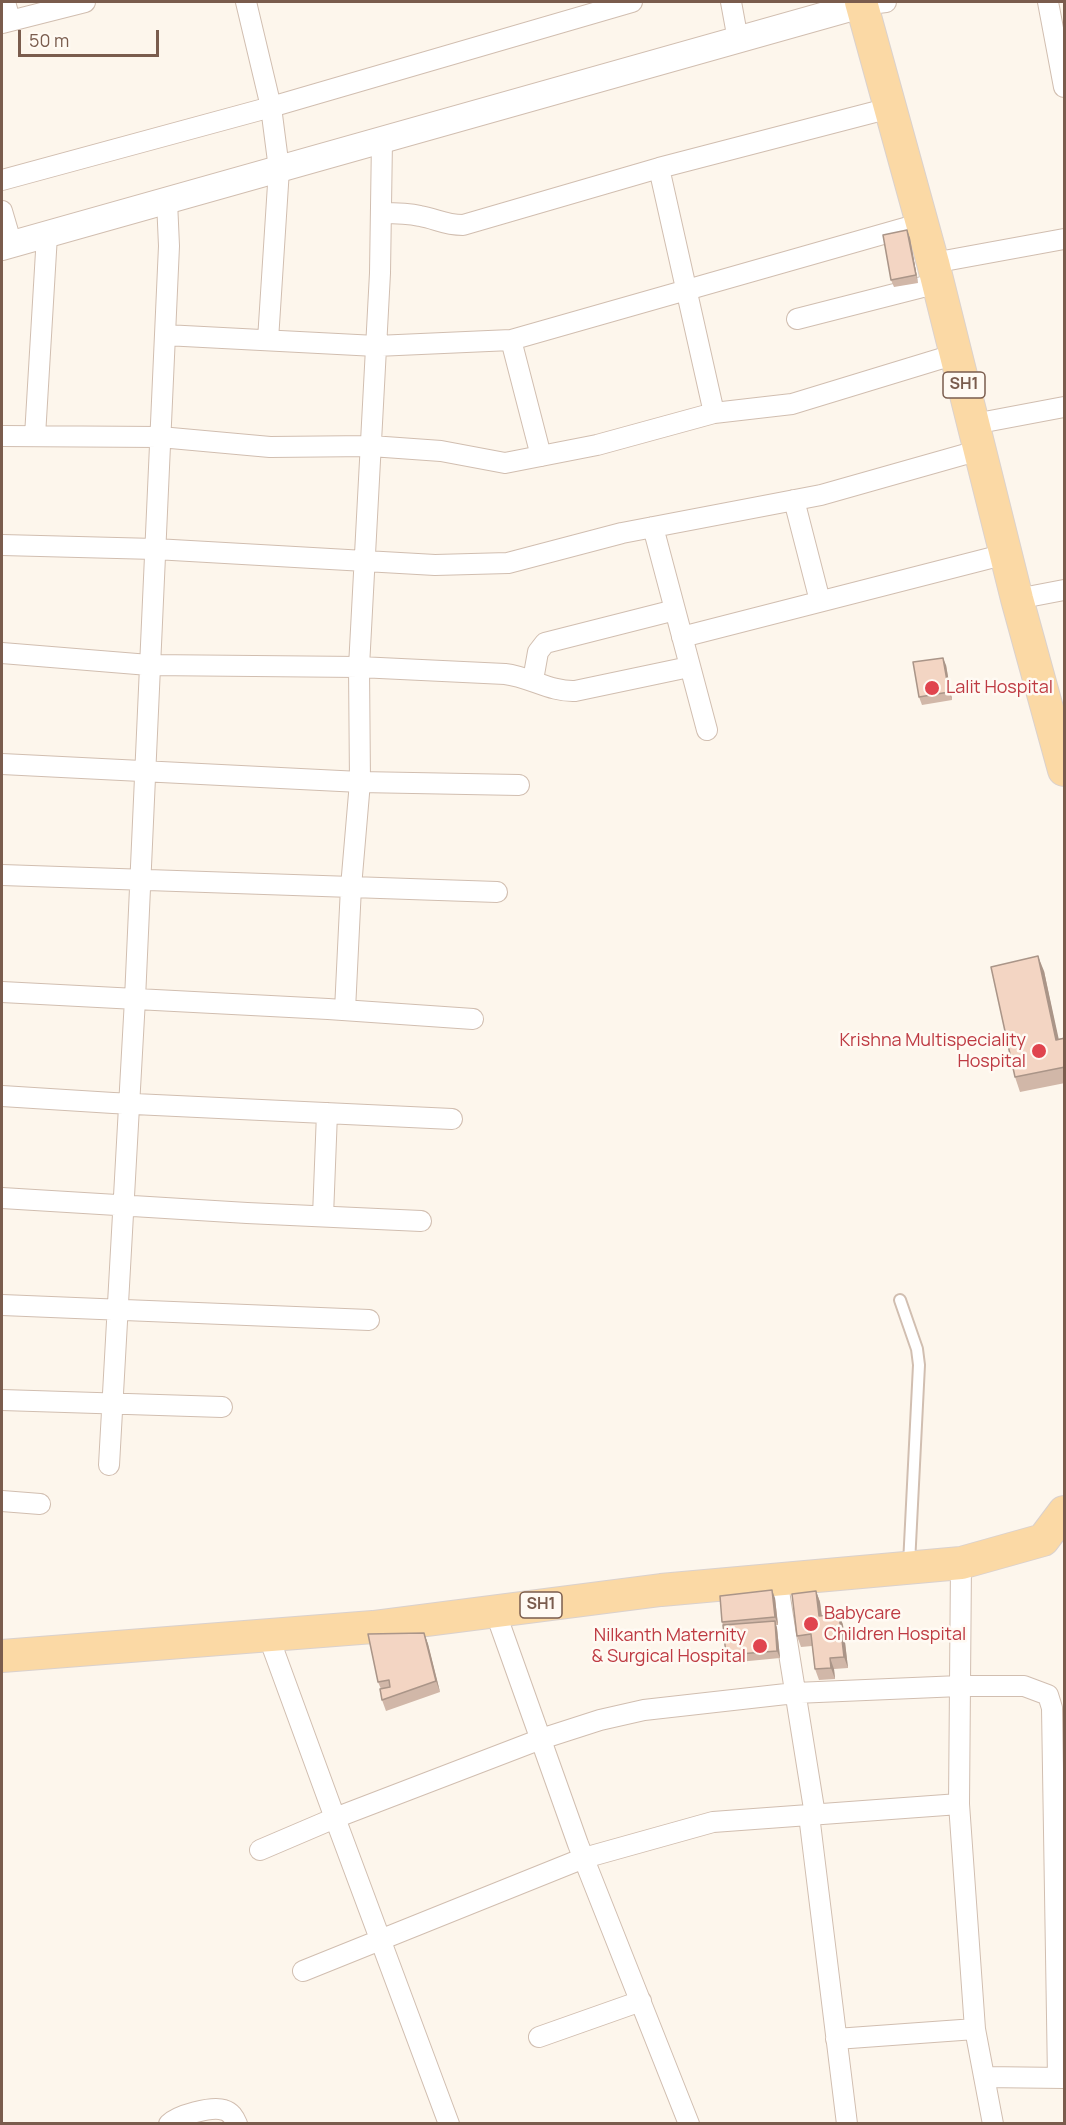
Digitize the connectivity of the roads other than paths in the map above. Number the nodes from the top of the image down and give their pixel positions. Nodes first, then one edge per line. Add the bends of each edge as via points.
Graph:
1 (85, 2) edge
2 (246, 2) edge
3 (632, 2) edge
4 (731, 2) edge
5 (1048, 2) edge
6 (869, 3) edge
7 (6, 15) edge
8 (738, 40) junction
9 (1065, 87) edge
10 (271, 106) junction
11 (890, 108) junction
12 (382, 140) junction
13 (659, 168) junction
14 (279, 169) junction
15 (2, 180) edge
16 (167, 201) junction
17 (2, 211) edge
18 (381, 213) junction
19 (922, 223) junction
20 (47, 235) junction
21 (1065, 238) edge
22 (7, 246) edge
23 (936, 273) junction
24 (687, 290) junction
25 (797, 319) dead end
26 (165, 335) junction
27 (268, 340) junction
28 (512, 340) junction
29 (376, 346) junction
30 (956, 354) junction
31 (1065, 407) edge
32 (714, 413) junction
33 (2, 436) edge
34 (35, 436) junction
35 (160, 437) junction
36 (977, 437) junction
37 (371, 446) junction
38 (541, 456) junction
39 (794, 500) junction
40 (653, 527) junction
41 (2, 545) edge
42 (155, 549) junction
43 (1006, 554) junction
44 (365, 560) junction
45 (1065, 590) edge
46 (1017, 599) junction
47 (820, 601) junction
48 (675, 610) junction
49 (682, 637) junction
50 (2, 653) edge
51 (149, 665) junction
52 (359, 667) junction
53 (689, 667) junction
54 (533, 680) junction
55 (707, 730) dead end
56 (1063, 761) edge
57 (2, 764) edge
58 (144, 772) junction
59 (360, 782) junction
60 (519, 785) dead end
61 (2, 875) edge
62 (140, 880) junction
63 (351, 887) junction
64 (497, 892) dead end
65 (2, 992) edge
66 (135, 999) junction
67 (345, 1010) junction
68 (473, 1018) dead end
69 (2, 1096) edge
70 (128, 1104) junction
71 (327, 1113) junction
72 (452, 1119) dead end
73 (2, 1198) edge
74 (124, 1206) junction
75 (322, 1216) junction
76 (421, 1221) dead end
77 (900, 1300) dead end
78 (2, 1305) edge
79 (116, 1310) junction
80 (369, 1320) dead end
81 (2, 1400) edge
82 (113, 1404) junction
83 (222, 1407) dead end
84 (109, 1465) dead end
85 (2, 1502) edge
86 (39, 1504) dead end
87 (1065, 1512) edge
88 (1054, 1543) edge
89 (961, 1563) junction
90 (909, 1567) junction
91 (777, 1579) junction
92 (495, 1611) junction
93 (268, 1635) junction
94 (2, 1656) edge
95 (960, 1686) junction
96 (795, 1693) junction
97 (541, 1739) junction
98 (959, 1804) junction
99 (812, 1815) junction
100 (334, 1818) junction
101 (260, 1850) dead end
102 (584, 1858) junction
103 (381, 1940) junction
104 (303, 1971) dead end
105 (641, 2001) junction
106 (975, 2029) junction
107 (539, 2037) dead end
108 (836, 2039) junction
109 (984, 2077) junction
110 (1061, 2078) edge
111 (169, 2124) edge
112 (237, 2124) edge
113 (450, 2124) edge
114 (689, 2124) edge
115 (847, 2124) edge
116 (993, 2124) edge

1 - 7 street
2 - 10 street
3 - 10 street
4 - 8 street
5 - 9 street
6 - 8 street
6 - 11 main road, SH1
8 - 12 street
10 - 14 street
10 - 15 street
11 - 13 street
11 - 19 main road, SH1
12 - 14 street
12 - 18 street
13 - 18 street via 463,225 447,225 405,213
13 - 24 street
14 - 16 street
14 - 27 street
16 - 20 street
16 - 26 street
17 - 22 street
18 - 29 street
19 - 23 main road, SH1
19 - 24 street
20 - 22 street
20 - 34 street
21 - 23 street
23 - 25 street
23 - 30 main road, SH1
24 - 28 street
24 - 32 street
26 - 27 street
26 - 35 street
27 - 29 street
28 - 29 street
28 - 38 street
29 - 37 street
30 - 32 street via 792,404
30 - 36 main road, SH1
31 - 36 street
32 - 38 street
33 - 34 street
34 - 35 street
35 - 37 street via 270,447
35 - 42 street
36 - 39 street via 821,495
36 - 43 main road, SH1
37 - 38 street via 441,451 505,464
37 - 44 street
39 - 40 street
39 - 47 street
40 - 44 street via 508,563 435,565
40 - 48 street
41 - 42 street
42 - 44 street
42 - 51 street
43 - 46 main road, SH1
43 - 47 street
44 - 52 street
45 - 46 street
46 - 56 main road, SH1
47 - 49 street
48 - 49 street
48 - 54 street via 545,644 538,652
49 - 53 street
50 - 51 street
51 - 52 street
51 - 58 street
52 - 54 street via 505,674
52 - 59 street
53 - 54 street via 575,691
53 - 55 street
57 - 58 street
58 - 59 street
58 - 62 street
59 - 60 street
59 - 63 street
61 - 62 street
62 - 63 street
62 - 66 street
63 - 64 street
63 - 67 street
65 - 66 street
66 - 67 street
66 - 70 street
67 - 68 street
69 - 70 street
70 - 71 street
70 - 74 street
71 - 72 street
71 - 75 street
73 - 74 street
74 - 75 street
74 - 79 street
75 - 76 street
77 - 90 lane via 919,1365
78 - 79 street
79 - 80 street
79 - 82 street
81 - 82 street
82 - 83 street
82 - 84 street
85 - 86 street
87 - 88 main road, SH1
88 - 89 main road, SH1
89 - 90 main road, SH1
89 - 95 street
90 - 91 main road, SH1
91 - 92 main road, SH1
91 - 96 street
92 - 93 main road, SH1 via 373,1627
92 - 97 street
93 - 94 main road, SH1
93 - 100 street
95 - 96 street
95 - 98 street
95 - 110 street via 1024,1686 1048,1695 1052,1708
96 - 97 street via 644,1710
96 - 99 street
97 - 100 street
97 - 102 street
98 - 99 street
98 - 106 street
99 - 102 street via 713,1822
99 - 108 street
100 - 101 street
100 - 103 street
102 - 103 street
102 - 105 street
103 - 104 street
103 - 113 street
105 - 107 street
105 - 114 street
106 - 108 street
106 - 109 street
108 - 115 street
109 - 110 street
109 - 116 street
111 - 112 street via 180,2116 215,2109 232,2114

